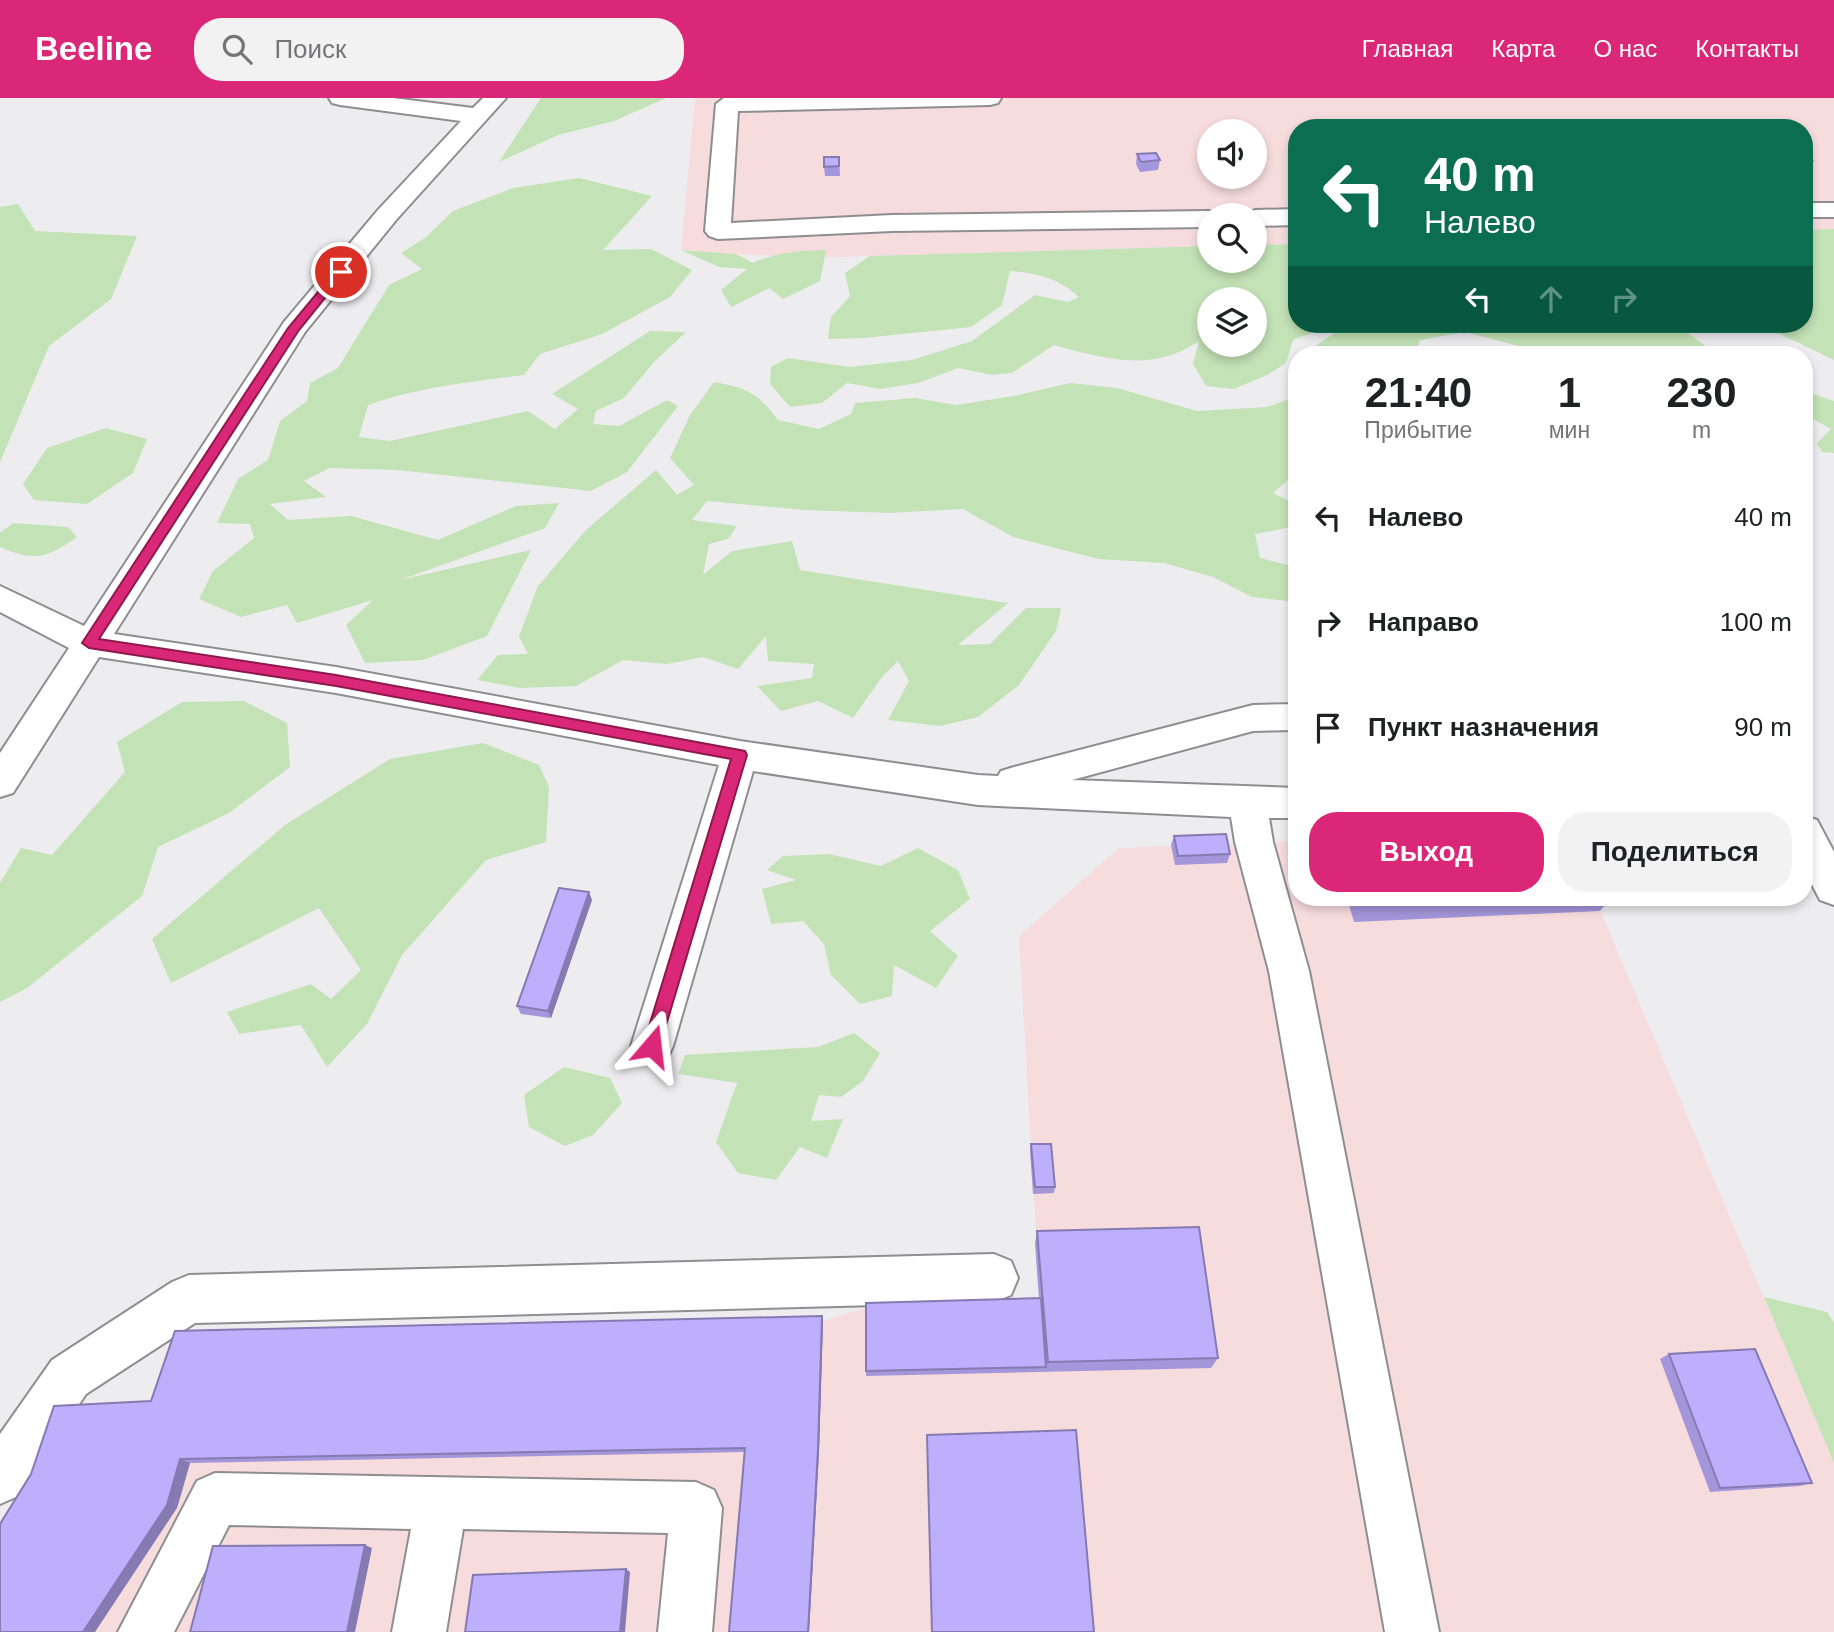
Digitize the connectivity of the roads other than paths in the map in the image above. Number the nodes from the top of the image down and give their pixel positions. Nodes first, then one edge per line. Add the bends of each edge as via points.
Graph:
1 (340, 98) edge
2 (990, 98) edge
3 (487, 107) edge
4 (1813, 210) edge
5 (1834, 210) edge
6 (1288, 217) edge
7 (1267, 218) edge
8 (1197, 219) edge
9 (0, 598) edge
10 (89, 643) junction
11 (1288, 717) edge
12 (740, 755) junction
13 (0, 783) edge
14 (978, 790) junction
15 (1248, 803) junction
16 (1288, 803) edge
17 (1813, 848) edge
18 (1834, 888) edge
19 (652, 1046) dead end
20 (994, 1278) dead end
21 (0, 1478) edge
22 (442, 1504) junction
23 (145, 1632) edge
24 (419, 1632) edge
25 (685, 1632) edge
26 (1412, 1632) edge

1 - 3 street
2 - 8 street via 727,104 718,231 892,223
3 - 10 street via 387,215 294,328
4 - 5 street
6 - 7 street
9 - 10 street
10 - 12 street via 336,680
10 - 13 street
11 - 14 street via 1253,718
12 - 14 street
12 - 19 street
14 - 15 street
15 - 16 street
15 - 26 street via 1289,971
17 - 18 street
20 - 21 street via 189,1298 69,1377
22 - 23 street via 215,1499
22 - 24 street
22 - 25 street via 696,1508

